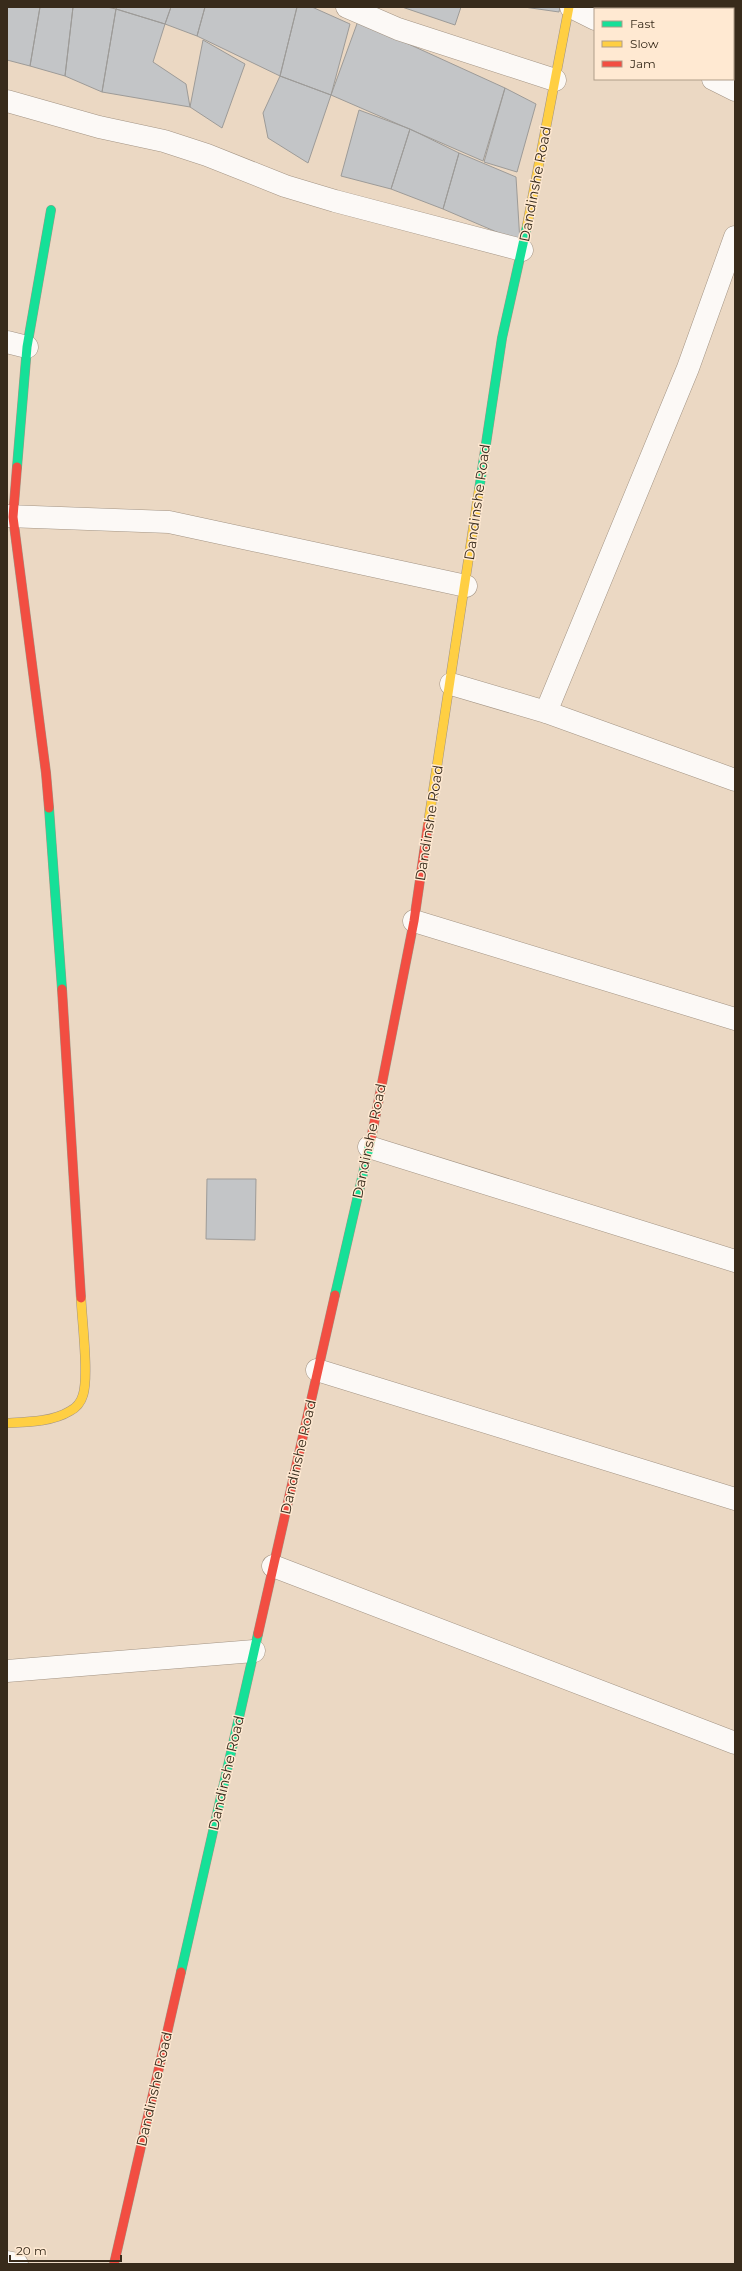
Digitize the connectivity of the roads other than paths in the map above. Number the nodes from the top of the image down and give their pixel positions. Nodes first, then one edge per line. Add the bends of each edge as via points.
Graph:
1 (347, 7) edge
2 (570, 7) edge
3 (594, 19) edge
4 (555, 80) junction
5 (715, 80) edge
6 (735, 90) edge
7 (7, 101) edge
8 (51, 210) dead end
9 (735, 237) edge
10 (522, 250) junction
11 (17, 344) edge
12 (10, 516) edge
13 (466, 586) junction
14 (451, 684) junction
15 (546, 712) junction
16 (735, 780) edge
17 (414, 921) junction
18 (735, 1018) edge
19 (368, 1147) junction
20 (735, 1261) edge
21 (317, 1370) junction
22 (7, 1423) edge
23 (735, 1499) edge
24 (273, 1566) junction
25 (254, 1652) junction
26 (7, 1671) edge
27 (735, 1743) edge
28 (7, 2262) edge
29 (17, 2264) edge
30 (114, 2264) edge

1 - 4 street via 398,29
2 - 3 street
2 - 4 street, Dandinshe Road
4 - 10 street, Dandinshe Road
5 - 6 street
7 - 10 street via 99,127 164,141 285,186
8 - 11 street
9 - 15 street via 688,368
10 - 13 street, Dandinshe Road via 502,338
11 - 12 street
12 - 13 street via 169,522
12 - 22 street via 46,772 66,1040 84,1347 84,1397 74,1409 54,1419
13 - 14 street, Dandinshe Road
14 - 15 street
14 - 17 street, Dandinshe Road
15 - 16 street
17 - 18 street
17 - 19 street, Dandinshe Road
19 - 20 street
19 - 21 street, Dandinshe Road
21 - 23 street
21 - 24 street, Dandinshe Road
24 - 25 street, Dandinshe Road
24 - 27 street
25 - 26 street
25 - 30 street, Dandinshe Road
28 - 29 street

